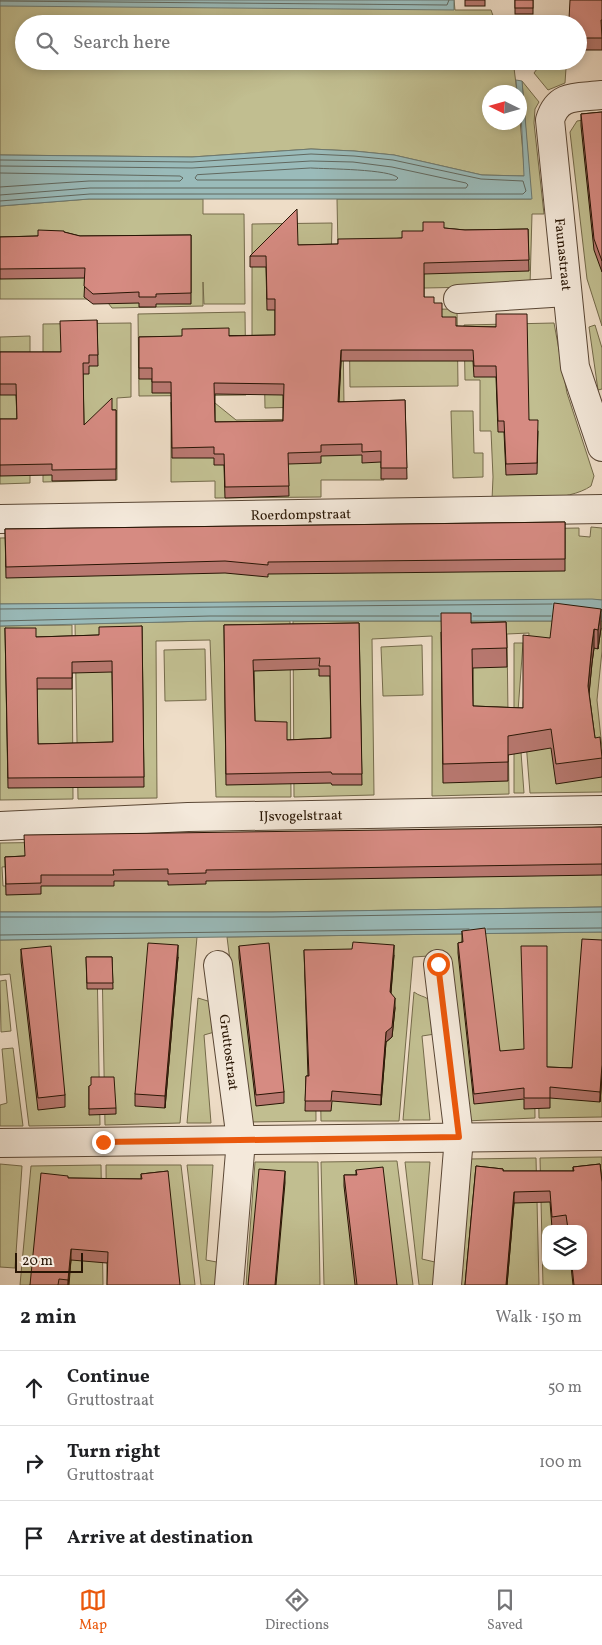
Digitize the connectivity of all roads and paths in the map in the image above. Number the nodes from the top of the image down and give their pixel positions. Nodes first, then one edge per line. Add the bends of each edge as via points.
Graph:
1 (602, 95) edge
2 (567, 292) junction
3 (458, 299) dead end
4 (602, 447) edge
5 (602, 509) edge
6 (0, 519) edge
7 (602, 810) edge
8 (0, 826) edge
9 (218, 964) dead end
10 (438, 964) dead end
11 (602, 1136) edge
12 (459, 1137) junction
13 (241, 1140) junction
14 (0, 1143) edge
15 (229, 1285) edge
16 (447, 1285) edge

1 - 2 street, Faunastraat via 566,99 554,108 550,120
2 - 3 street
2 - 4 street, Faunastraat via 575,367
5 - 6 street, Roerdompstraat
7 - 8 street, IJsvogelstraat via 188,817
9 - 13 street, Gruttostraat
10 - 12 street
11 - 12 street
12 - 13 street
12 - 16 street
13 - 14 street
13 - 15 street, Gruttostraat

